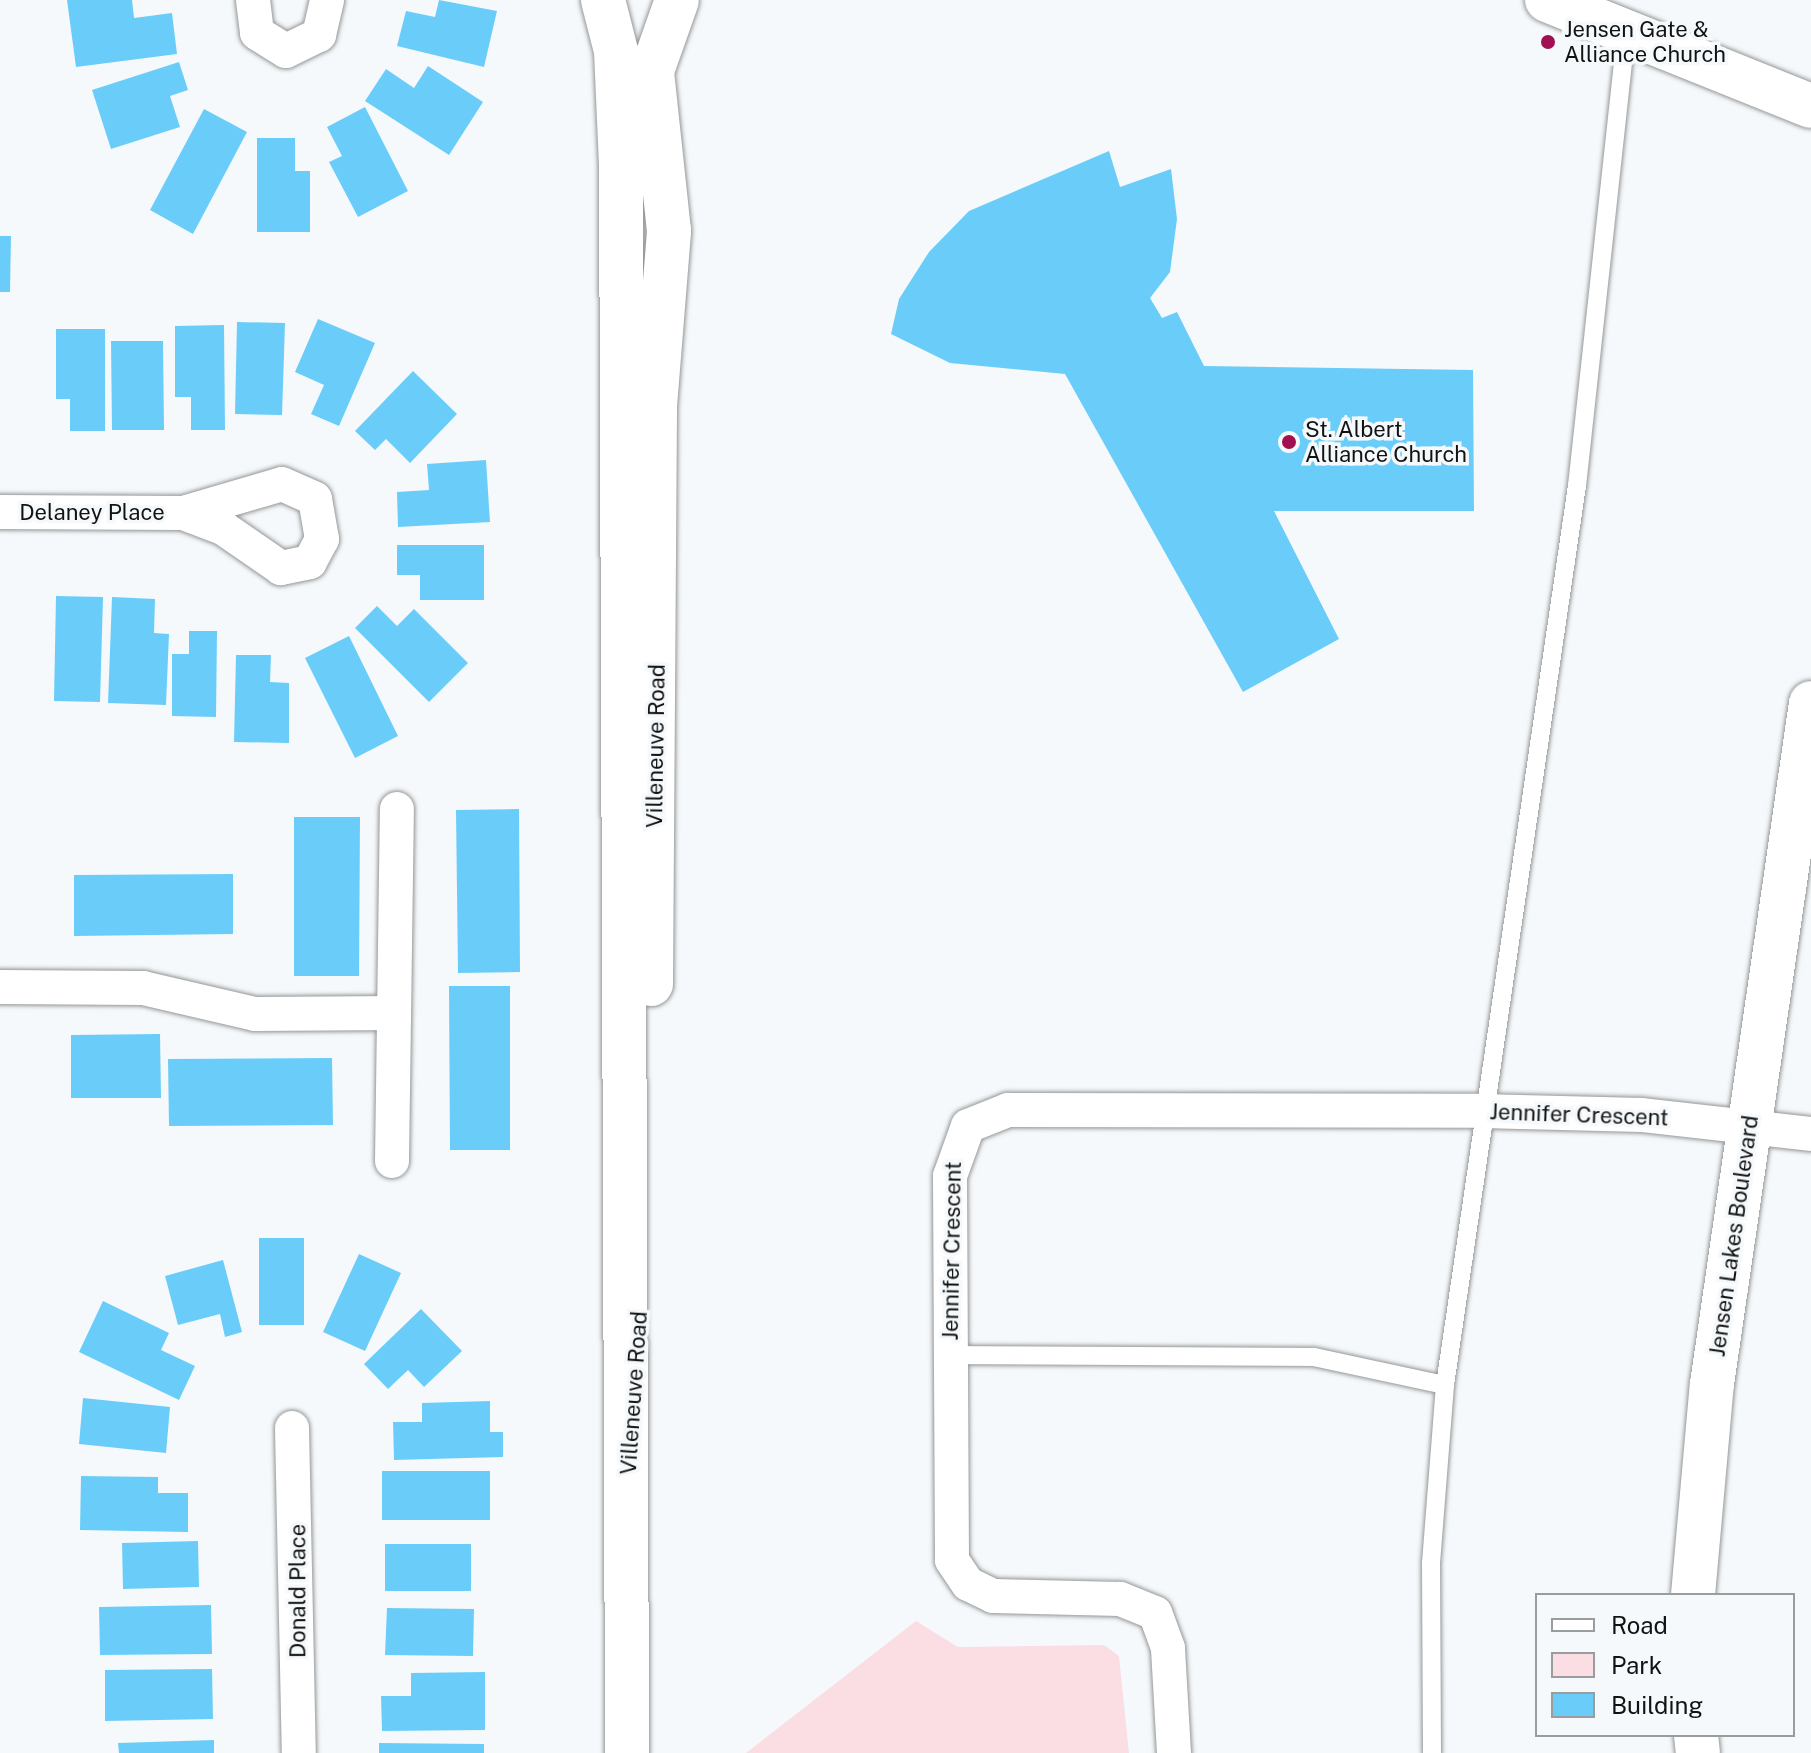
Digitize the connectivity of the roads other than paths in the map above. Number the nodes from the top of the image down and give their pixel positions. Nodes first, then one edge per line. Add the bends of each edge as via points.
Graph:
1 (253, 0) edge
2 (327, 0) edge
3 (603, 0) edge
4 (677, 0) edge
5 (1547, 0) edge
6 (1626, 30) junction
7 (1811, 106) edge
8 (0, 512) edge
9 (183, 513) dead end
10 (1811, 703) edge
11 (397, 809) dead end
12 (1798, 869) edge
13 (0, 987) edge
14 (394, 1013) junction
15 (1485, 1111) junction
16 (1750, 1126) junction
17 (1811, 1134) edge
18 (392, 1161) dead end
19 (950, 1355) junction
20 (1445, 1385) junction
21 (292, 1428) dead end
22 (627, 1497) junction
23 (1693, 1593) edge
24 (299, 1753) edge
25 (627, 1753) edge
26 (1174, 1753) edge
27 (1432, 1753) edge

1 - 2 street via 257,33 286,51 319,35
3 - 22 main road, Villeneuve Road via 616,51 621,164
4 - 22 main road, Villeneuve Road via 652,71 669,268 655,406 651,983
5 - 6 main road
6 - 7 main road
6 - 15 lane via 1577,486
8 - 9 street, Delaney Place
10 - 12 main road, Jensen Lakes Boulevard
11 - 14 street
12 - 16 main road, Jensen Lakes Boulevard
13 - 14 street via 158,990 242,1013
14 - 18 street
15 - 16 street, Jennifer Crescent
15 - 19 street, Jennifer Crescent via 1008,1110 978,1118 952,1159
15 - 20 lane
16 - 17 street, Jennifer Crescent
16 - 23 main road, Jensen Lakes Boulevard via 1708,1413
19 - 20 lane via 1314,1357
19 - 26 street, Jennifer Crescent via 950,1545 959,1574 993,1596 1134,1601 1155,1613 1168,1648
20 - 27 lane via 1431,1563
21 - 24 street, Donald Place
22 - 25 main road, Villeneuve Road

